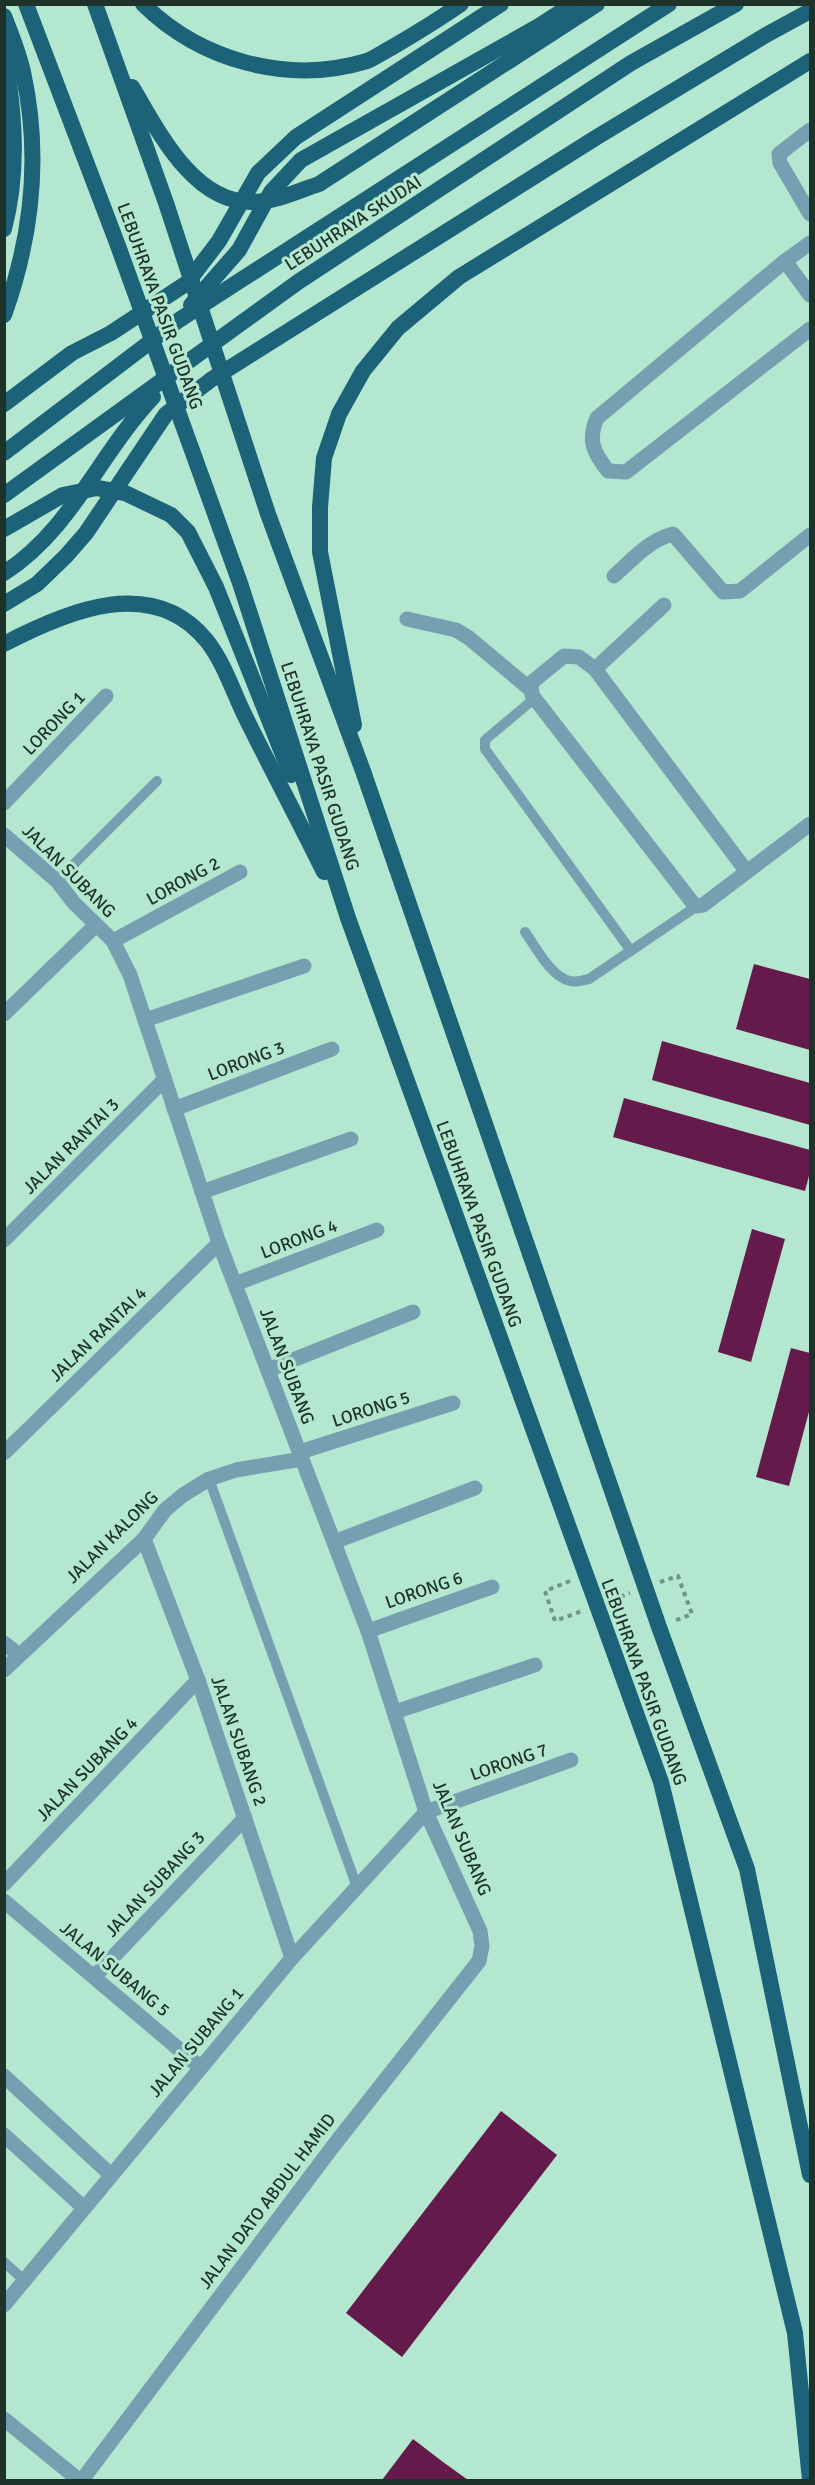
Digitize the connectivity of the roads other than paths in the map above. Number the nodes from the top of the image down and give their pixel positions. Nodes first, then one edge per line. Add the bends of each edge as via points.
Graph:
1 (26, 4) edge
2 (95, 4) edge
3 (143, 4) edge
4 (461, 4) edge
5 (501, 4) edge
6 (573, 4) edge
7 (597, 4) edge
8 (669, 4) edge
9 (736, 4) edge
10 (810, 11) edge
11 (4, 16) edge
12 (4, 49) edge
13 (810, 52) edge
14 (113, 56) junction
15 (810, 61) edge
16 (810, 130) edge
17 (810, 214) edge
18 (4, 229) edge
19 (810, 243) edge
20 (785, 261) junction
21 (459, 277) junction
22 (810, 295) edge
23 (4, 315) edge
24 (179, 320) junction
25 (810, 329) edge
26 (180, 368) junction
27 (4, 404) edge
28 (4, 453) edge
29 (4, 495) edge
30 (4, 529) edge
31 (810, 534) edge
32 (4, 573) edge
33 (614, 576) dead end
34 (4, 604) edge
35 (664, 605) dead end
36 (407, 619) dead end
37 (4, 644) edge
38 (596, 669) junction
39 (532, 693) junction
40 (106, 696) dead end
41 (363, 771) junction
42 (158, 781) dead end
43 (4, 803) edge
44 (810, 824) edge
45 (4, 835) edge
46 (240, 872) dead end
47 (747, 872) junction
48 (57, 881) junction
49 (697, 906) junction
50 (348, 918) junction
51 (96, 925) junction
52 (525, 932) dead end
53 (113, 941) junction
54 (631, 951) junction
55 (304, 966) dead end
56 (4, 1014) edge
57 (145, 1020) junction
58 (332, 1049) dead end
59 (164, 1080) junction
60 (174, 1109) junction
61 (351, 1139) dead end
62 (202, 1192) junction
63 (377, 1230) dead end
64 (4, 1240) edge
65 (219, 1243) junction
66 (235, 1284) junction
67 (413, 1312) dead end
68 (268, 1370) junction
69 (453, 1404) dead end
70 (4, 1453) edge
71 (301, 1456) junction
72 (209, 1479) junction
73 (475, 1488) dead end
74 (144, 1539) junction
75 (334, 1542) junction
76 (492, 1587) dead end
77 (368, 1630) junction
78 (4, 1643) edge
79 (19, 1655) junction
80 (535, 1665) dead end
81 (4, 1670) edge
82 (198, 1680) junction
83 (395, 1712) junction
84 (571, 1760) dead end
85 (426, 1812) junction
86 (245, 1818) junction
87 (4, 1884) edge
88 (357, 1887) junction
89 (4, 1901) edge
90 (482, 1946) joint
91 (292, 1958) junction
92 (94, 1977) junction
93 (201, 2067) junction
94 (4, 2076) edge
95 (4, 2135) edge
96 (111, 2175) junction
97 (810, 2175) edge
98 (83, 2207) junction
99 (4, 2262) edge
100 (25, 2281) junction
101 (4, 2305) edge
102 (4, 2419) edge
103 (80, 2481) edge
104 (810, 2481) edge

1 - 50 highway, LEBUHRAYA PASIR GUDANG via 240,583
2 - 14 highway, LEBUHRAYA PASIR GUDANG
3 - 4 highway via 187,40 245,63 285,70 326,69 368,60
5 - 27 highway via 296,137 258,173 219,241 187,283 111,333 72,353
6 - 24 highway via 301,160 271,192 239,249
7 - 14 highway via 319,184 252,202 229,199 203,184 178,161
8 - 24 highway, LEBUHRAYA SKUDAI
9 - 26 highway, LEBUHRAYA SKUDAI via 631,63 298,282
10 - 34 highway via 597,137 212,379 166,414 86,533 37,584
11 - 23 highway via 23,70 30,106 33,183 18,277
12 - 18 highway via 14,110 15,151 14,182
13 - 21 highway via 639,158
14 - 41 highway, LEBUHRAYA PASIR GUDANG via 166,202 268,514
15 - 21 highway
16 - 17 street via 779,154 780,163
19 - 20 street
20 - 22 street
20 - 25 street via 597,418 591,440 596,456 608,471 626,472
21 - 41 highway via 398,328 363,371 339,414 324,459 320,552
24 - 28 highway, LEBUHRAYA SKUDAI
26 - 29 highway, LEBUHRAYA SKUDAI
26 - 32 highway via 132,419 58,526 24,560
30 - 50 highway via 63,495 97,488 125,494 171,515 188,532 216,587
31 - 33 street via 740,591 723,592 673,534 660,537
35 - 38 street
36 - 39 street via 456,630
37 - 50 highway via 48,621 92,606 136,603 177,614 207,641 227,675
38 - 39 street via 579,657 564,656 531,683
38 - 47 street
39 - 49 street
39 - 54 lane via 485,740 485,749
40 - 43 street, LORONG 1
41 - 97 highway, LEBUHRAYA PASIR GUDANG via 659,1627 747,1869
42 - 48 lane
44 - 47 street
45 - 48 street, JALAN SUBANG
46 - 53 street, LORONG 2
47 - 49 street
48 - 51 street, JALAN SUBANG
49 - 54 lane
50 - 104 highway, LEBUHRAYA PASIR GUDANG via 661,1782 795,2333
51 - 53 street, JALAN SUBANG
51 - 56 street
52 - 54 lane via 555,973 570,981 589,979
53 - 57 street, JALAN SUBANG
55 - 57 street
57 - 59 street, JALAN SUBANG
58 - 60 street, LORONG 3
59 - 60 street, JALAN SUBANG
59 - 64 street, JALAN RANTAI 3
60 - 62 street, JALAN SUBANG
61 - 62 street
62 - 65 street, JALAN SUBANG
63 - 66 street, LORONG 4
65 - 66 street, JALAN SUBANG
65 - 70 street, JALAN RANTAI 4
66 - 68 street, JALAN SUBANG
67 - 68 street
68 - 71 street, JALAN SUBANG
69 - 71 street, LORONG 5
71 - 72 street, JALAN KALONG
71 - 75 street, JALAN SUBANG
72 - 74 street, JALAN KALONG via 165,1510
72 - 88 lane
73 - 75 street
74 - 79 street, JALAN KALONG
74 - 82 street, JALAN SUBANG 2
75 - 77 street, JALAN SUBANG
76 - 77 street, LORONG 6
77 - 83 street, JALAN SUBANG
78 - 79 street
79 - 81 street, JALAN KALONG
80 - 83 street
82 - 86 street, JALAN SUBANG 2
82 - 87 street, JALAN SUBANG 4
83 - 85 street, JALAN SUBANG
84 - 85 street, LORONG 7
85 - 88 street, JALAN SUBANG 1
85 - 90 street, JALAN SUBANG via 480,1931
86 - 91 street, JALAN SUBANG 2
86 - 92 street, JALAN SUBANG 3
88 - 91 street, JALAN SUBANG 1
89 - 92 street, JALAN SUBANG 5
90 - 103 street, JALAN DATO ABDUL HAMID via 479,1961 334,2145
91 - 93 street, JALAN SUBANG 1
92 - 93 street, JALAN SUBANG 5
93 - 96 street, JALAN SUBANG 1
94 - 96 street
95 - 98 street
96 - 98 street, JALAN SUBANG 1
98 - 100 street, JALAN SUBANG 1
99 - 100 lane
100 - 101 street, JALAN SUBANG 1
102 - 103 street

